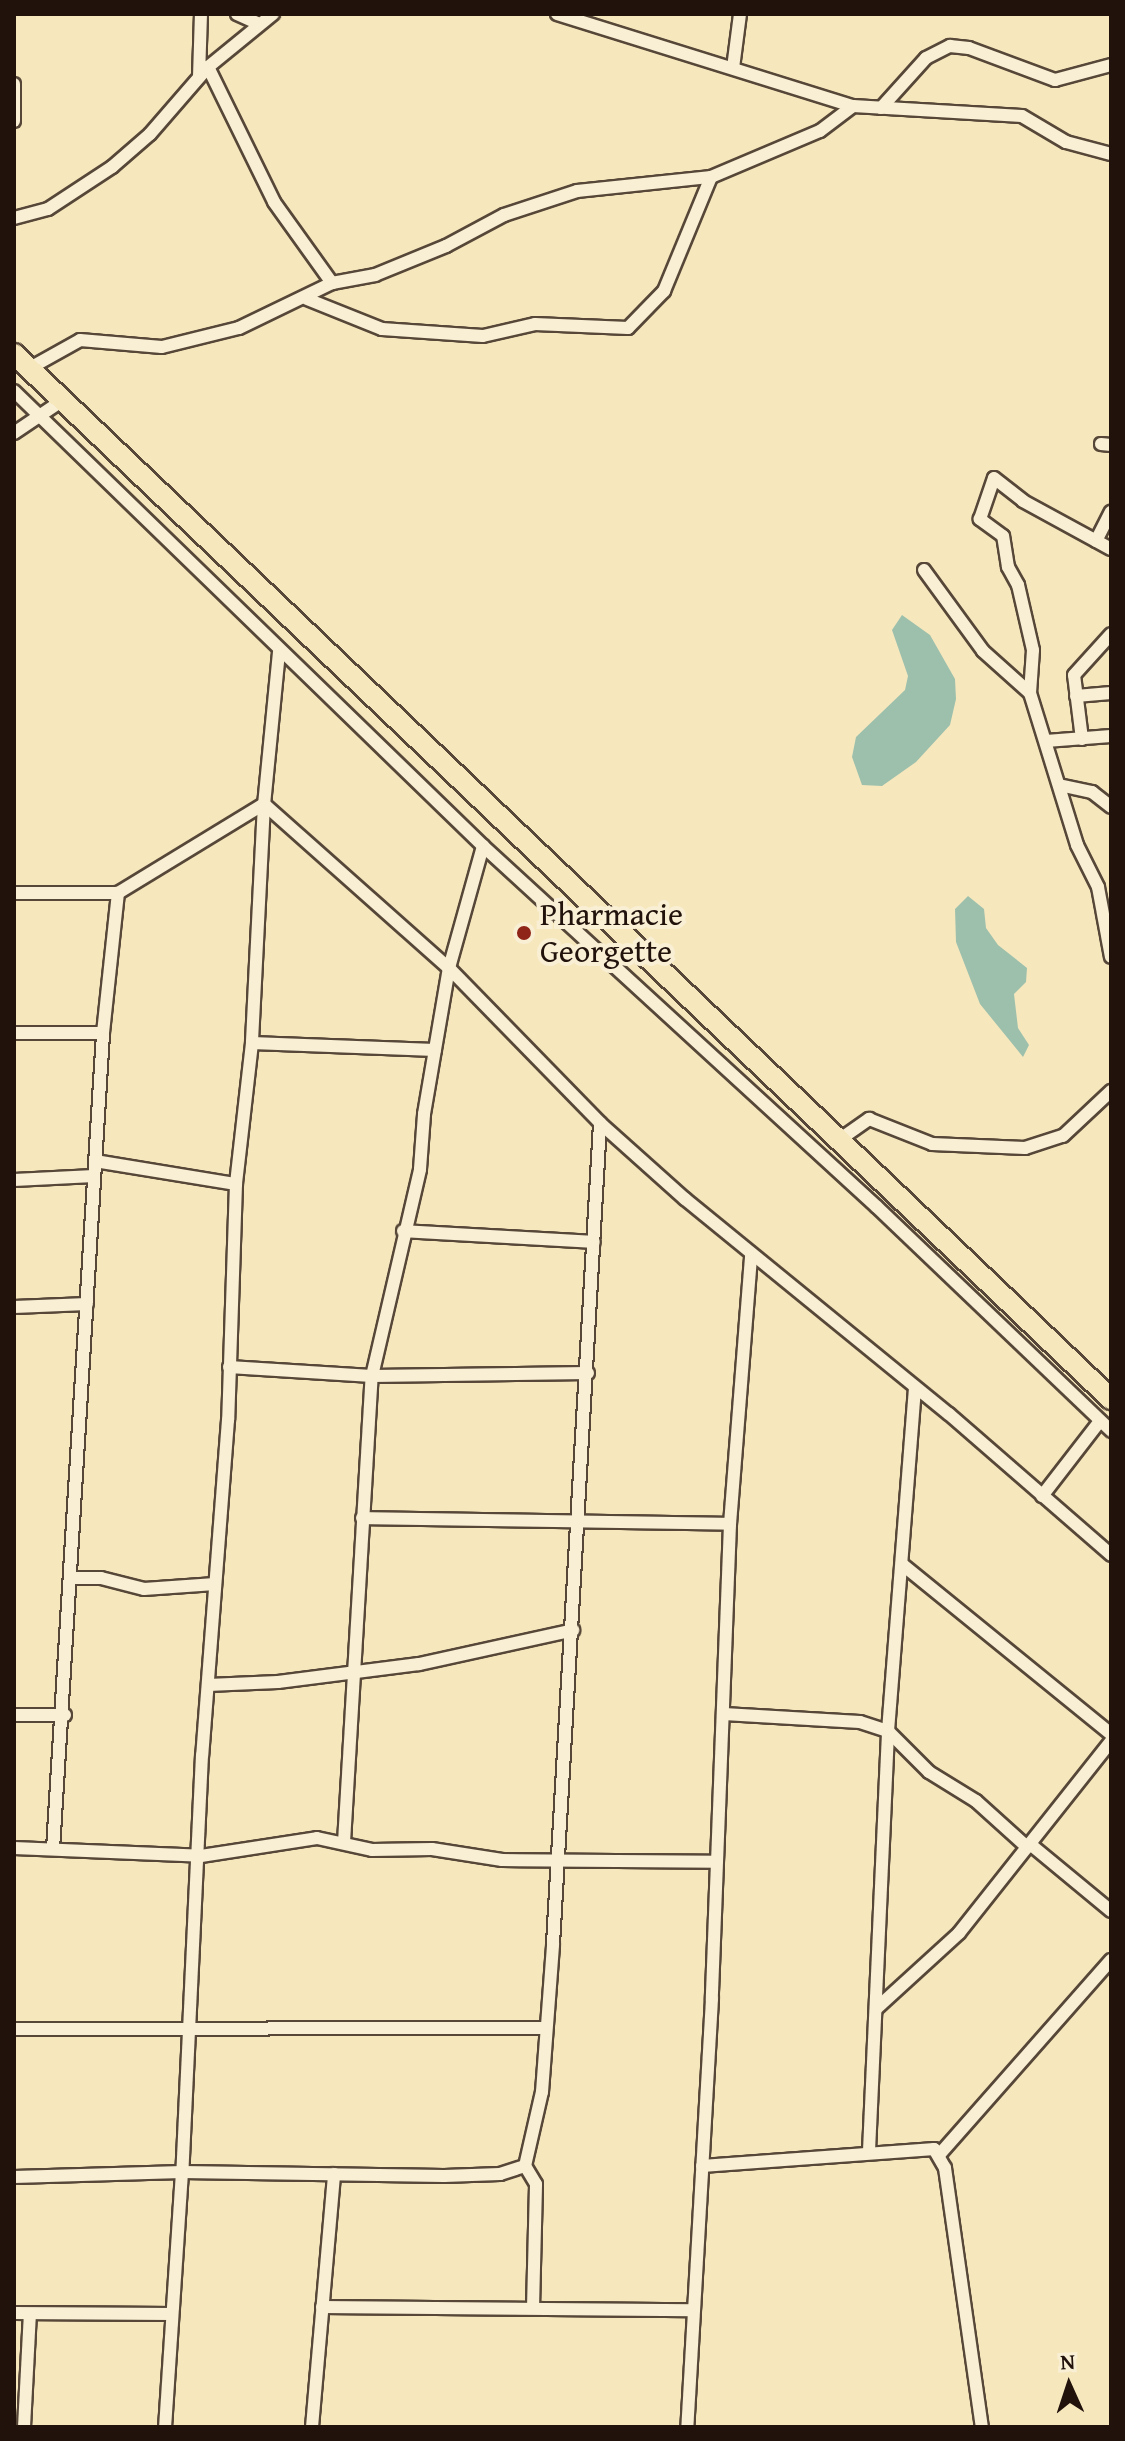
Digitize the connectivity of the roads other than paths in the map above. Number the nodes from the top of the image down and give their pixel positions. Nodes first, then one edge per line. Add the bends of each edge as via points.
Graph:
1 (201, 14) edge
2 (237, 14) edge
3 (273, 14) edge
4 (740, 14) edge
5 (560, 15) edge
6 (257, 23) junction
7 (1111, 65) edge
8 (733, 68) junction
9 (204, 72) junction
10 (14, 84) edge
11 (853, 106) junction
12 (881, 108) junction
13 (14, 121) edge
14 (1111, 154) edge
15 (711, 177) junction
16 (14, 218) edge
17 (332, 283) junction
18 (307, 299) junction
19 (14, 354) edge
20 (30, 368) junction
21 (14, 391) edge
22 (63, 400) junction
23 (40, 415) junction
24 (14, 433) edge
25 (1111, 512) edge
26 (1096, 541) junction
27 (1111, 549) edge
28 (924, 570) dead end
29 (1111, 634) edge
30 (279, 652) junction
31 (1030, 693) junction
32 (1111, 693) edge
33 (1076, 696) junction
34 (1111, 736) edge
35 (1082, 739) junction
36 (1046, 741) junction
37 (1059, 785) junction
38 (264, 804) junction
39 (1111, 807) edge
40 (483, 846) junction
41 (14, 893) edge
42 (118, 893) junction
43 (1111, 957) edge
44 (449, 968) junction
45 (14, 1033) edge
46 (103, 1033) junction
47 (252, 1043) junction
48 (435, 1050) junction
49 (1111, 1091) edge
50 (600, 1123) junction
51 (839, 1140) junction
52 (95, 1161) junction
53 (94, 1176) junction
54 (14, 1180) edge
55 (236, 1184) junction
56 (403, 1231) junction
57 (594, 1242) junction
58 (751, 1255) junction
59 (87, 1304) junction
60 (14, 1307) edge
61 (229, 1367) junction
62 (588, 1373) junction
63 (372, 1376) junction
64 (915, 1388) junction
65 (1111, 1399) edge
66 (1100, 1421) junction
67 (1111, 1431) edge
68 (1042, 1496) junction
69 (362, 1518) junction
70 (580, 1523) junction
71 (730, 1524) junction
72 (1111, 1555) edge
73 (903, 1565) junction
74 (71, 1578) junction
75 (215, 1584) junction
76 (573, 1630) junction
77 (353, 1671) junction
78 (208, 1685) junction
79 (724, 1714) junction
80 (14, 1715) edge
81 (65, 1715) junction
82 (888, 1731) junction
83 (1111, 1734) edge
84 (1111, 1741) edge
85 (344, 1842) junction
86 (1028, 1846) junction
87 (14, 1848) edge
88 (53, 1849) junction
89 (201, 1856) junction
90 (558, 1860) junction
91 (716, 1862) junction
92 (1111, 1911) edge
93 (1111, 1960) edge
94 (877, 2008) junction
95 (546, 2028) junction
96 (14, 2029) edge
97 (191, 2030) junction
98 (869, 2151) junction
99 (939, 2155) junction
100 (525, 2166) junction
101 (702, 2166) junction
102 (182, 2172) junction
103 (334, 2174) junction
104 (14, 2177) edge
105 (322, 2307) junction
106 (533, 2308) junction
107 (693, 2310) junction
108 (14, 2313) edge
109 (30, 2314) junction
110 (172, 2314) junction
111 (24, 2427) edge
112 (165, 2427) edge
113 (312, 2427) edge
114 (687, 2427) edge
115 (982, 2427) edge

1 - 9 street
2 - 6 street
3 - 6 street
4 - 8 street
5 - 8 street
6 - 9 street
7 - 12 street via 1055,80 950,46 926,58
8 - 11 street
9 - 16 street via 150,134 112,167 48,209
9 - 17 street via 274,202
10 - 13 street
11 - 12 street
11 - 15 street via 820,131
12 - 14 street via 1022,116 1066,142
15 - 17 street via 577,191 504,215 375,275
15 - 18 street via 664,291 628,328 535,324 483,336 393,331
17 - 18 street
18 - 20 street via 239,328 162,347 80,340
19 - 20 main road
20 - 22 main road
21 - 23 street
22 - 23 street
22 - 51 main road
23 - 24 street
23 - 30 street via 195,563
25 - 26 street
26 - 27 street
26 - 31 street via 1023,501 994,478 980,519 1003,536 1008,567 1018,585 1033,650
28 - 31 street via 983,651
29 - 33 street via 1077,668
30 - 38 street
30 - 40 street
31 - 36 street
32 - 33 street
33 - 35 street
34 - 35 street
35 - 36 street
36 - 37 street
37 - 39 street via 1092,792
37 - 43 street via 1077,845 1098,887
38 - 42 street
38 - 44 street
38 - 47 street
40 - 44 street
40 - 66 street via 877,1207
41 - 42 street
42 - 46 street
44 - 48 street
44 - 50 street
45 - 46 street
46 - 52 street
47 - 48 street
47 - 55 street
48 - 56 street via 420,1169
49 - 51 street via 1063,1136 1025,1148 932,1144 869,1119
50 - 57 street
50 - 58 street
51 - 65 main road
52 - 53 street
52 - 55 street
53 - 54 street
53 - 59 street
55 - 61 street
56 - 57 street
56 - 63 street
57 - 62 street
58 - 64 street
58 - 71 street
59 - 60 street
59 - 74 street
61 - 63 street
61 - 75 street
62 - 63 street
62 - 70 street
63 - 69 street
64 - 68 street
64 - 73 street
66 - 67 street
66 - 68 street
68 - 72 street
69 - 70 street
69 - 77 street
70 - 71 street
70 - 76 street
71 - 79 street
73 - 82 street
73 - 83 street
74 - 75 street via 101,1578 144,1589
74 - 81 street
75 - 78 street
76 - 77 street via 419,1664
76 - 90 street
77 - 78 street
77 - 85 street
78 - 89 street
79 - 82 street via 860,1722
79 - 91 street
80 - 81 street
81 - 88 street
82 - 86 street via 929,1772 976,1801
82 - 94 street
84 - 86 street
85 - 89 street via 297,1838
85 - 90 street via 372,1850 432,1849 502,1860
86 - 92 street
86 - 94 street via 959,1933
87 - 88 street
88 - 89 street
89 - 97 street
90 - 91 street
90 - 95 street
91 - 101 street
93 - 99 street
94 - 98 street
95 - 97 street
95 - 100 street via 542,2092
96 - 97 street
97 - 102 street
98 - 99 street via 923,2146
98 - 101 street
99 - 115 street via 968,2303
100 - 103 street via 500,2174
100 - 106 street via 536,2184
101 - 107 street
102 - 103 street
102 - 104 street
102 - 110 street
103 - 105 street
105 - 106 street
105 - 113 street
106 - 107 street
107 - 114 street
108 - 109 street
109 - 110 street
109 - 111 street
110 - 112 street

